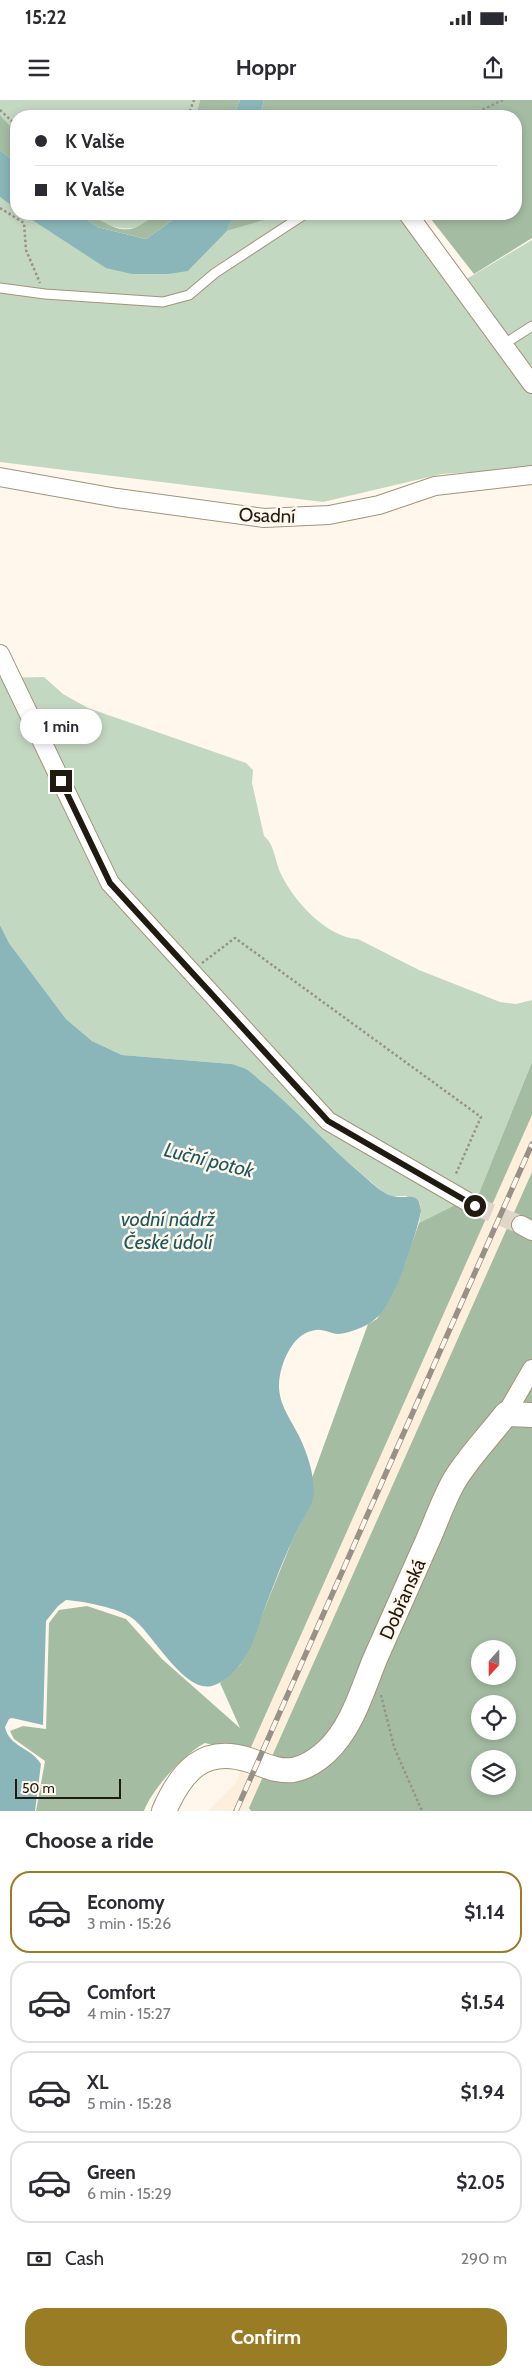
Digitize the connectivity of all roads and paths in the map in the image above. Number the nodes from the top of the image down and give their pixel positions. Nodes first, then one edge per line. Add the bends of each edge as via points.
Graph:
1 (503, 100) edge
2 (0, 110) edge
3 (482, 110) edge
4 (10, 119) edge
5 (19, 220) edge
6 (296, 220) edge
7 (412, 220) edge
8 (0, 288) edge
9 (45, 294) junction
10 (532, 326) edge
11 (503, 345) junction
12 (532, 384) edge
13 (532, 475) edge
14 (0, 477) edge
15 (0, 654) edge
16 (191, 972) junction
17 (449, 1191) junction
18 (475, 1206) tunnel mouth
19 (532, 1369) edge
20 (506, 1414) junction
21 (532, 1415) edge
22 (381, 1694) dead end
23 (164, 1811) edge
24 (422, 1811) edge

1 - 3 path
2 - 4 path
5 - 9 path via 24,223 26,250
6 - 9 lane via 215,273 189,295 163,302
7 - 11 street
8 - 9 lane
10 - 11 lane
11 - 12 street
13 - 14 street, Osadní via 434,486 379,505 329,515 264,518 117,498
15 - 16 street via 110,883
16 - 17 street via 328,1121
16 - 17 path via 235,938 481,1117
17 - 18 street
19 - 20 street
20 - 21 street
20 - 23 street, Dobřanská via 454,1482 359,1700 339,1737 307,1766 294,1770 279,1770 220,1755 195,1765 172,1791
22 - 24 path via 394,1747

